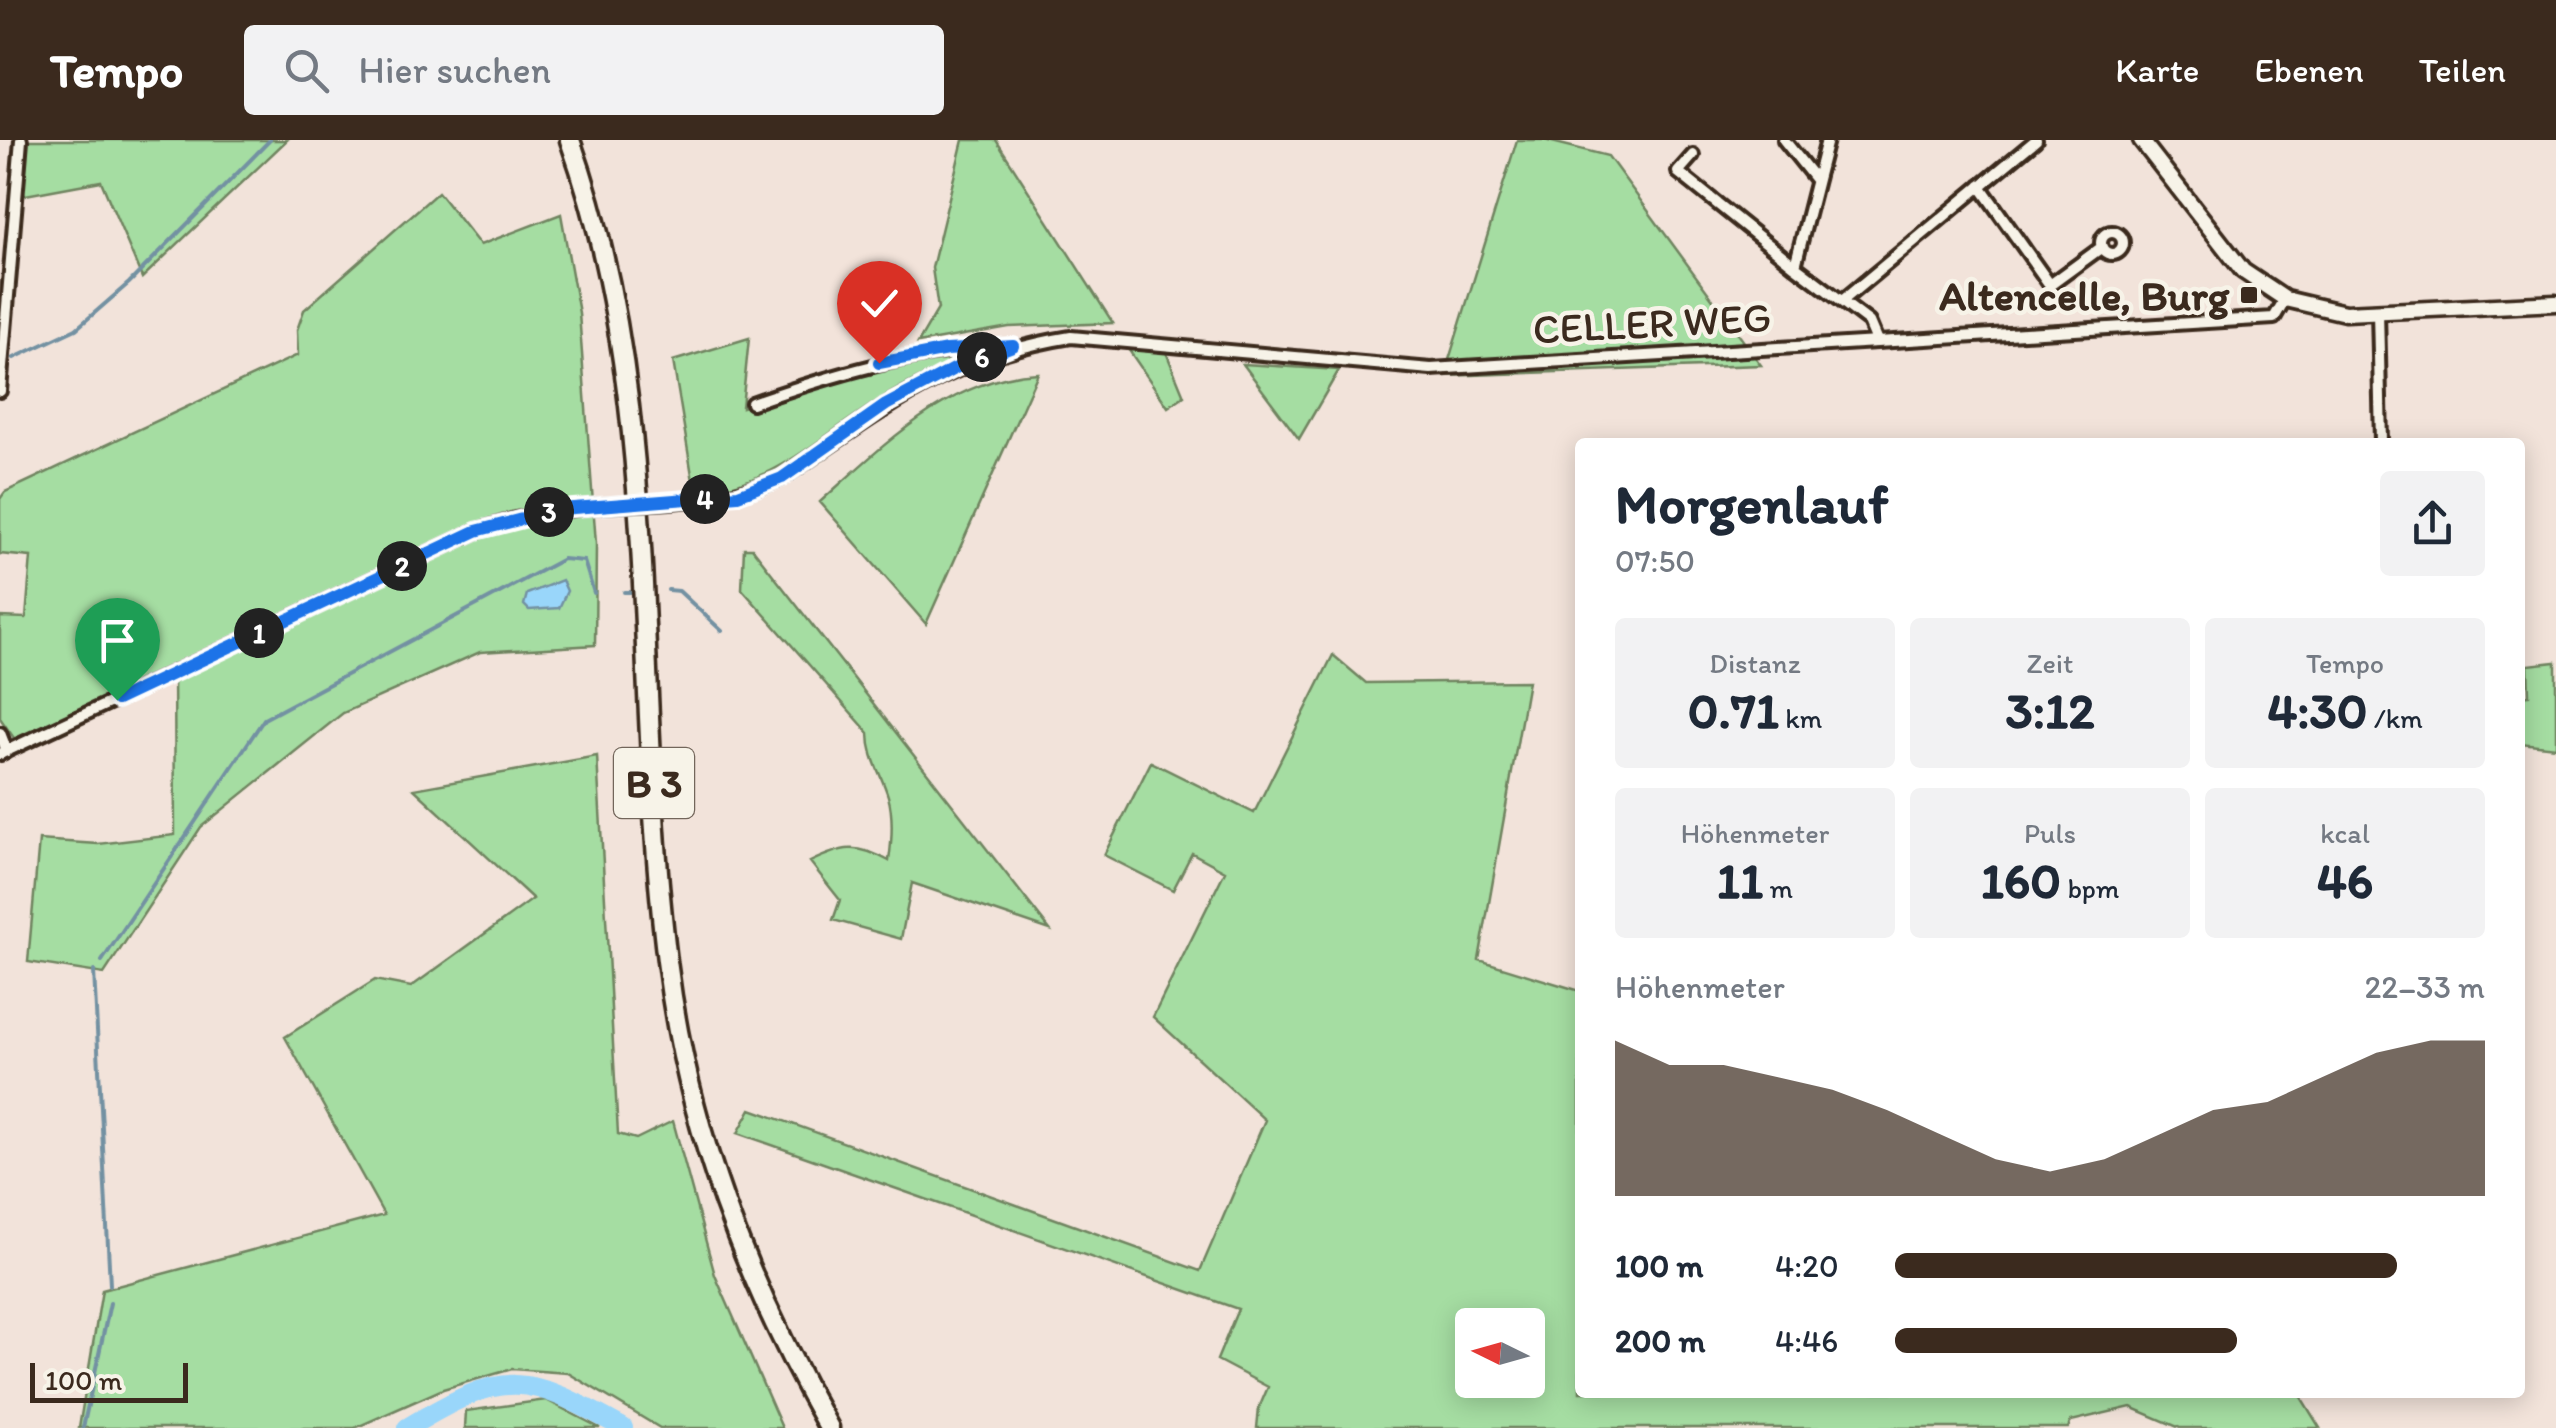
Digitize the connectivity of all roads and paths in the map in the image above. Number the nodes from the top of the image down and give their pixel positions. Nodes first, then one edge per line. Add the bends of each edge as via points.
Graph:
1 (21, 140) edge
2 (570, 140) edge
3 (1784, 140) edge
4 (1826, 140) edge
5 (2036, 140) edge
6 (2141, 140) edge
7 (1693, 155) dead end
8 (1816, 180) junction
9 (1980, 186) junction
10 (2102, 247) dead end
11 (1795, 266) junction
12 (2286, 299) junction
13 (1842, 301) junction
14 (2556, 302) edge
15 (2378, 312) junction
16 (1878, 341) junction
17 (1013, 346) junction
18 (0, 391) edge
19 (752, 403) dead end
20 (2381, 438) edge
21 (0, 733) edge
22 (4, 752) edge
23 (829, 1428) edge

1 - 18 street
2 - 23 highway, B 3 via 607,270 624,369 663,915 685,1072 746,1267
3 - 8 street
4 - 8 street
5 - 9 street
6 - 12 street via 2243,270
7 - 11 street via 1678,172
8 - 11 street
9 - 10 street via 2050,285
9 - 13 street
11 - 13 street
12 - 15 street via 2316,310
12 - 16 street, CELLER WEG via 2274,318
13 - 16 street via 1868,322
14 - 15 street
15 - 20 street
16 - 17 street, CELLER WEG via 1431,368 1124,338
17 - 19 street, CELLER WEG via 879,363
17 - 22 street, CELLER WEG, bridge via 901,396 782,478 738,495 586,508 476,531
21 - 22 street

